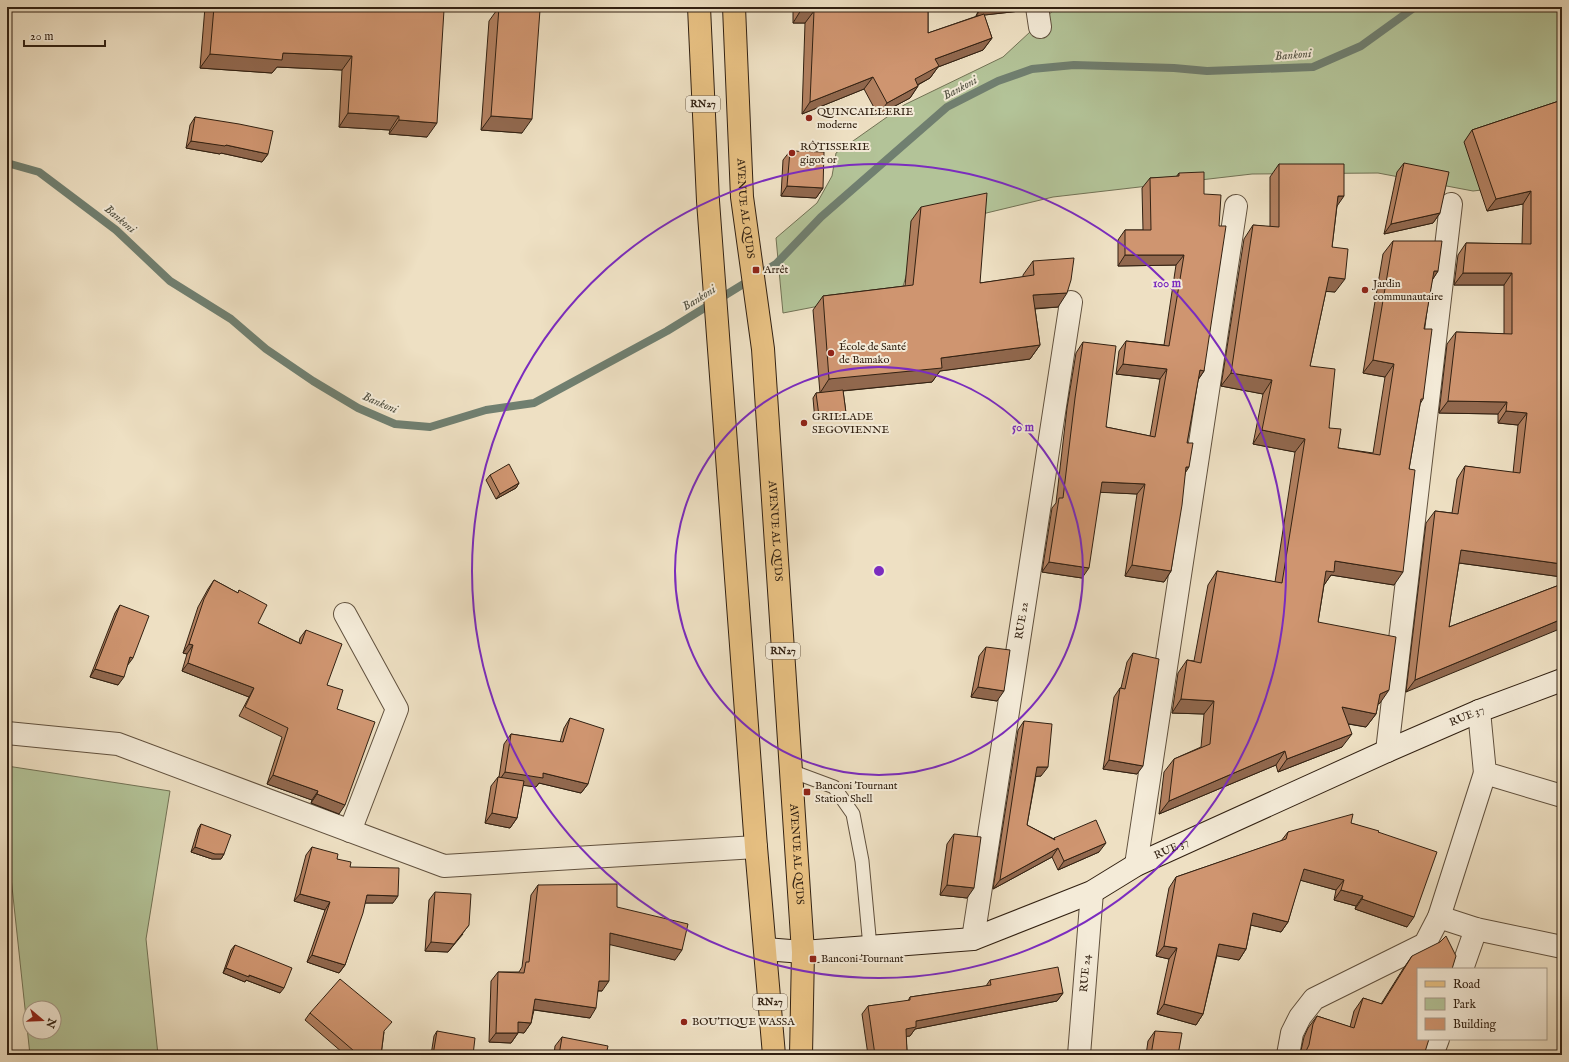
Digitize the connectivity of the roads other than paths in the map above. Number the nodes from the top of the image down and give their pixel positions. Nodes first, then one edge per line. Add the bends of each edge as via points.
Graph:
1 (699, 7) edge
2 (734, 7) edge
3 (1451, 204) dead end
4 (1236, 206) dead end
5 (1071, 302) edge
6 (345, 614) dead end
7 (1562, 680) edge
8 (1478, 712) junction
9 (7, 734) edge
10 (1387, 751) junction
11 (791, 771) junction
12 (1485, 773) junction
13 (1562, 796) edge
14 (350, 831) junction
15 (756, 847) junction
16 (1136, 865) junction
17 (1092, 892) junction
18 (1439, 917) junction
19 (1476, 929) junction
20 (972, 939) junction
21 (870, 947) junction
22 (1562, 947) edge
23 (765, 949) junction
24 (803, 952) junction
25 (1462, 968) edge
26 (1438, 1040) edge
27 (774, 1055) edge
28 (801, 1055) edge
29 (1079, 1055) edge
30 (1288, 1055) edge
31 (1432, 1055) edge

1 - 15 main road, RN27 via 708,202
2 - 11 main road, AVENUE AL QUDS / RN27 via 742,197 763,349
3 - 10 street
4 - 16 street
5 - 20 street, RUE 22
6 - 14 street via 397,710
7 - 8 street, RUE 37
8 - 10 street, RUE 37
8 - 12 street
9 - 14 street via 118,744
10 - 16 street, RUE 37
11 - 21 lane via 834,787 853,814 862,861
11 - 24 main road, AVENUE AL QUDS / RN27
12 - 13 street
12 - 18 street
14 - 15 street via 444,866
15 - 23 main road, RN27
16 - 17 street, RUE 37
17 - 20 street, RUE 37
17 - 29 street, RUE 24
18 - 19 street
18 - 30 street via 1425,944 1314,999 1300,1017 1292,1034
19 - 22 street
19 - 25 street
20 - 21 street, RUE 37
21 - 24 street, RUE 37
23 - 24 street, RUE 37
23 - 27 main road, RN27
24 - 28 main road, AVENUE AL QUDS / RN27
26 - 31 street

